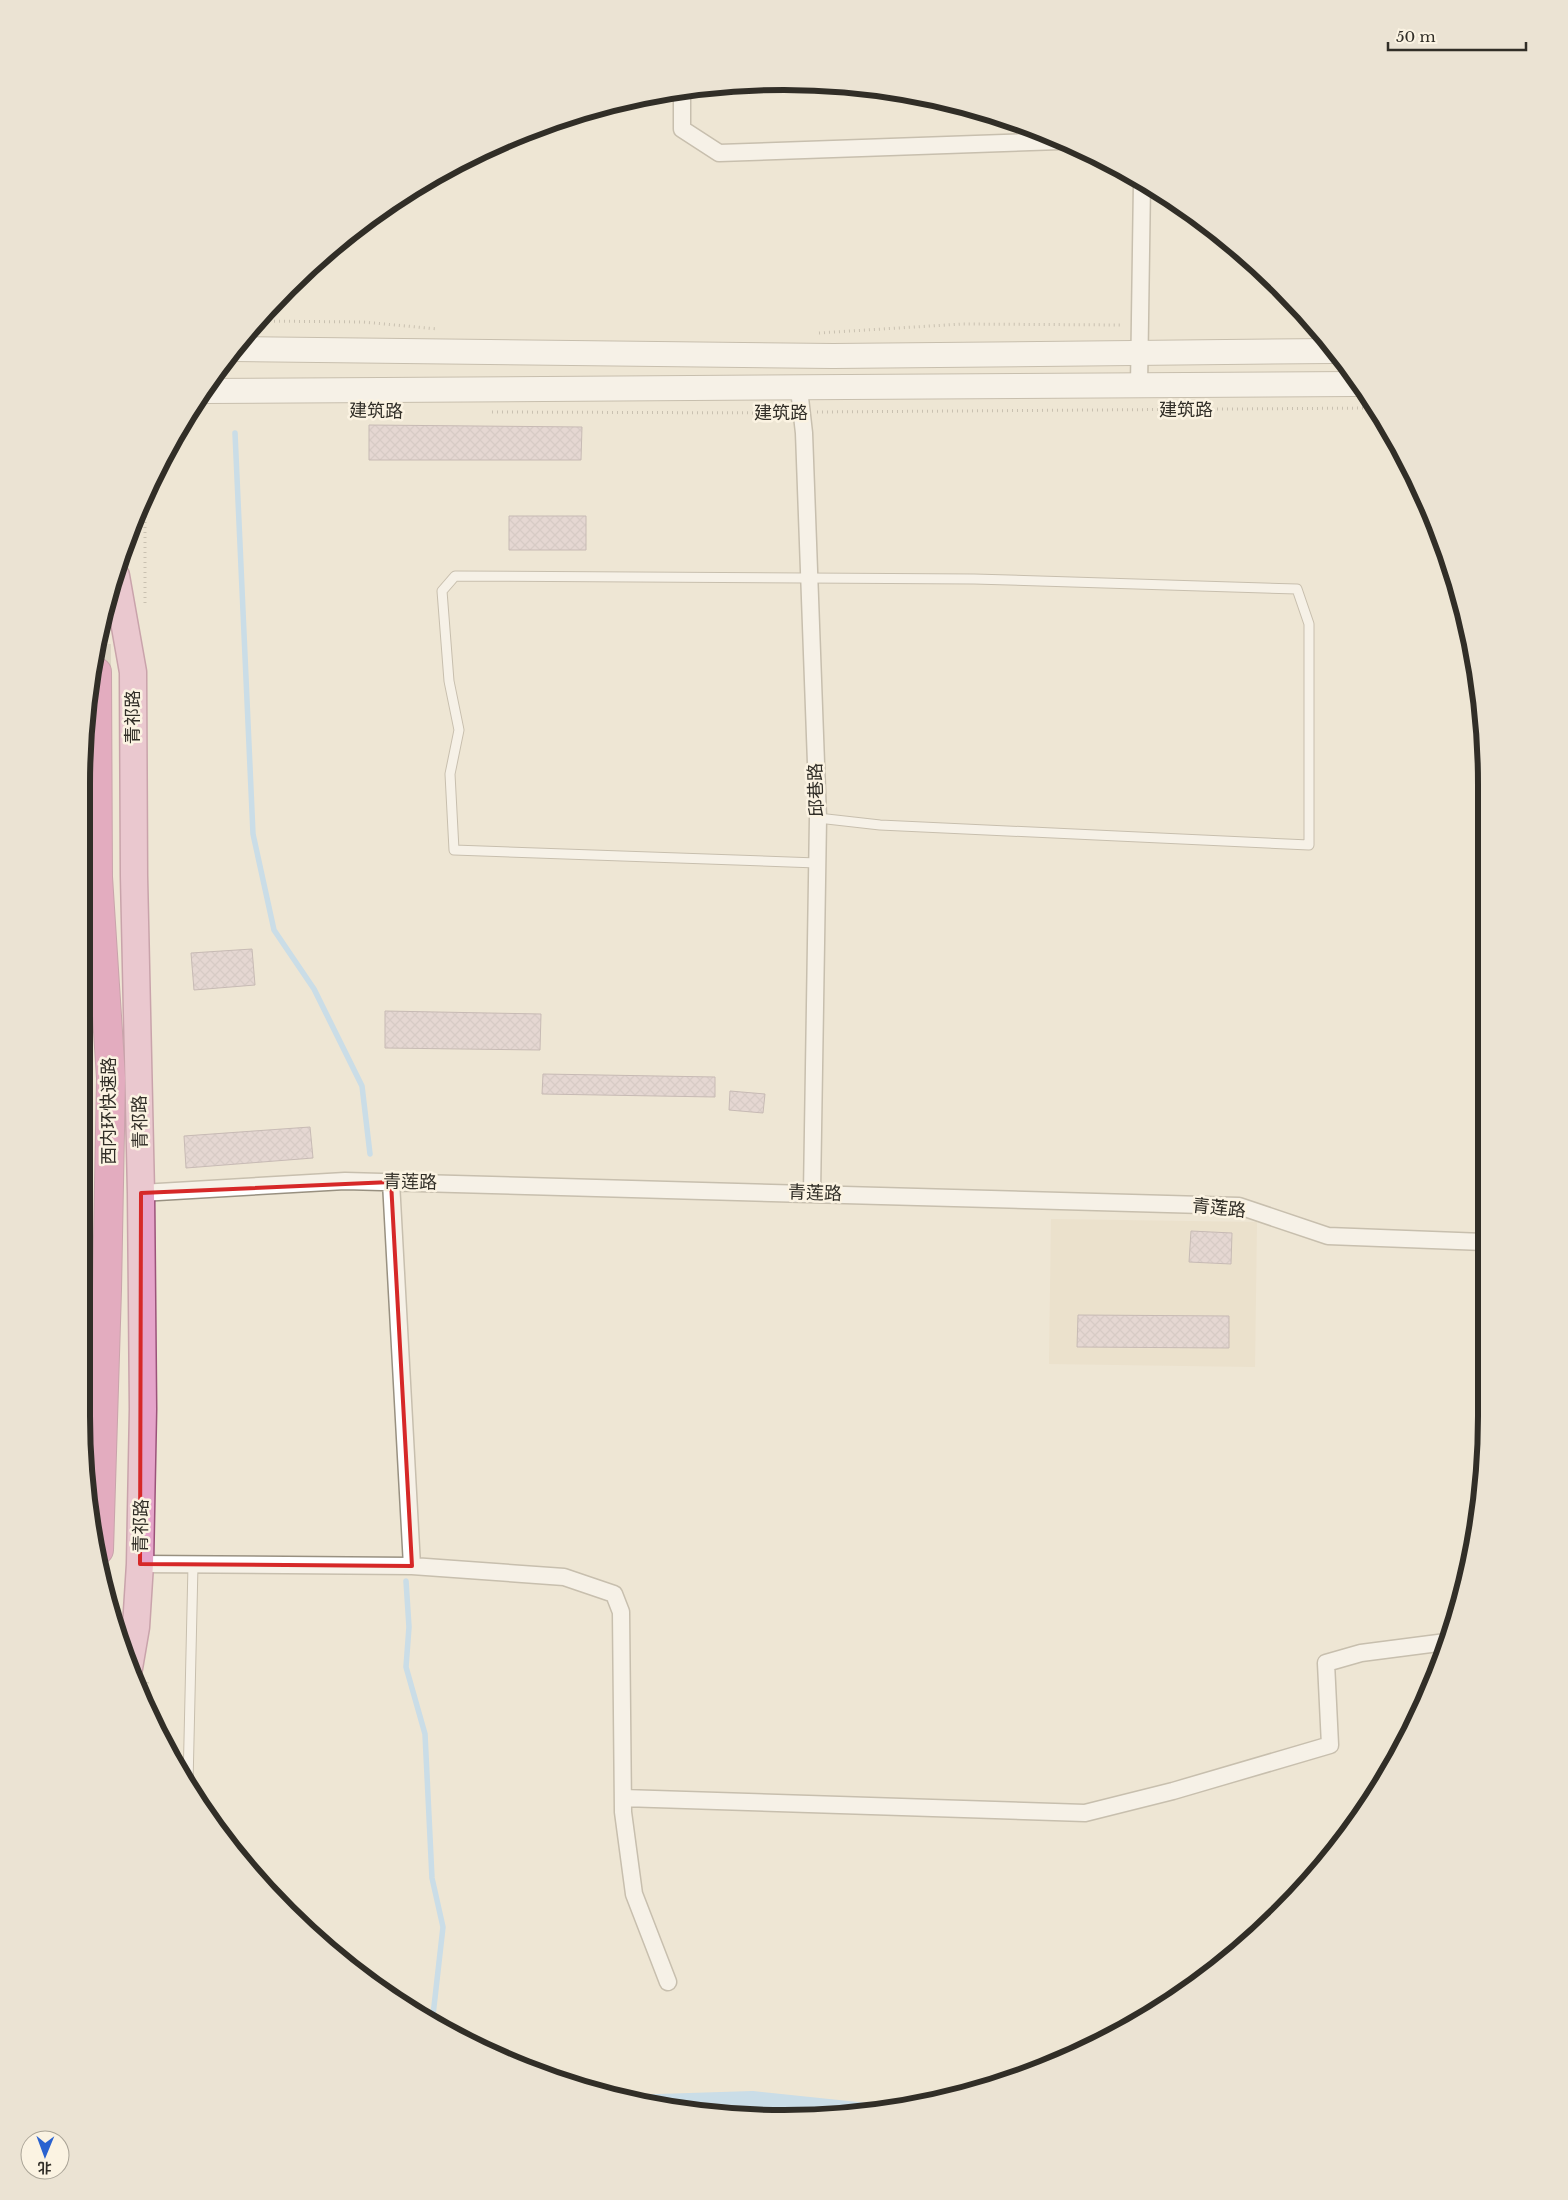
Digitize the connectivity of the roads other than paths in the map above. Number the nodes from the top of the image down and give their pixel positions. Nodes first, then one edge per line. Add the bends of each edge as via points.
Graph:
1 (682, 98) edge
2 (1046, 141) edge
3 (1142, 190) edge
4 (243, 350) edge
5 (1326, 351) edge
6 (1139, 354) junction
7 (1351, 384) edge
8 (1139, 386) junction
9 (799, 388) junction
10 (213, 390) edge
11 (809, 578) junction
12 (118, 589) edge
13 (97, 686) edge
14 (818, 818) junction
15 (817, 863) junction
16 (390, 1182) junction
17 (812, 1192) junction
18 (141, 1193) junction
19 (1478, 1242) edge
20 (100, 1530) edge
21 (140, 1564) junction
22 (193, 1565) junction
23 (412, 1566) junction
24 (1440, 1643) edge
25 (132, 1652) edge
26 (188, 1772) edge
27 (623, 1798) junction
28 (668, 1982) dead end

1 - 2 street via 682,129 719,153
3 - 6 street
4 - 6 main road via 833,356
5 - 6 main road
6 - 8 street
7 - 8 main road, 建筑路
8 - 9 main road, 建筑路
9 - 10 main road, 建筑路
9 - 11 street, 邱巷路
11 - 14 street, 邱巷路
11 - 14 lane via 974,579 1297,589 1309,624 1309,845 880,825
11 - 15 lane via 454,576 442,591 448,681 459,730 450,774 454,850
12 - 18 main road, 青祁路 via 133,672
13 - 20 highway, 西内环快速路 via 98,877 111,1078
14 - 15 street, 邱巷路
15 - 17 street, 邱巷路
16 - 17 street, 青莲路
16 - 18 street, 青莲路 via 345,1181
16 - 23 street
17 - 19 street, 青莲路 via 1239,1206 1328,1236
18 - 21 main road, 青祁路 via 143,1409
21 - 22 street
21 - 25 main road, 青祁路
22 - 23 street
22 - 26 lane
23 - 27 street via 564,1577 614,1594 621,1612
24 - 27 street via 1361,1653 1326,1663 1330,1745 1085,1813
27 - 28 street via 634,1894

